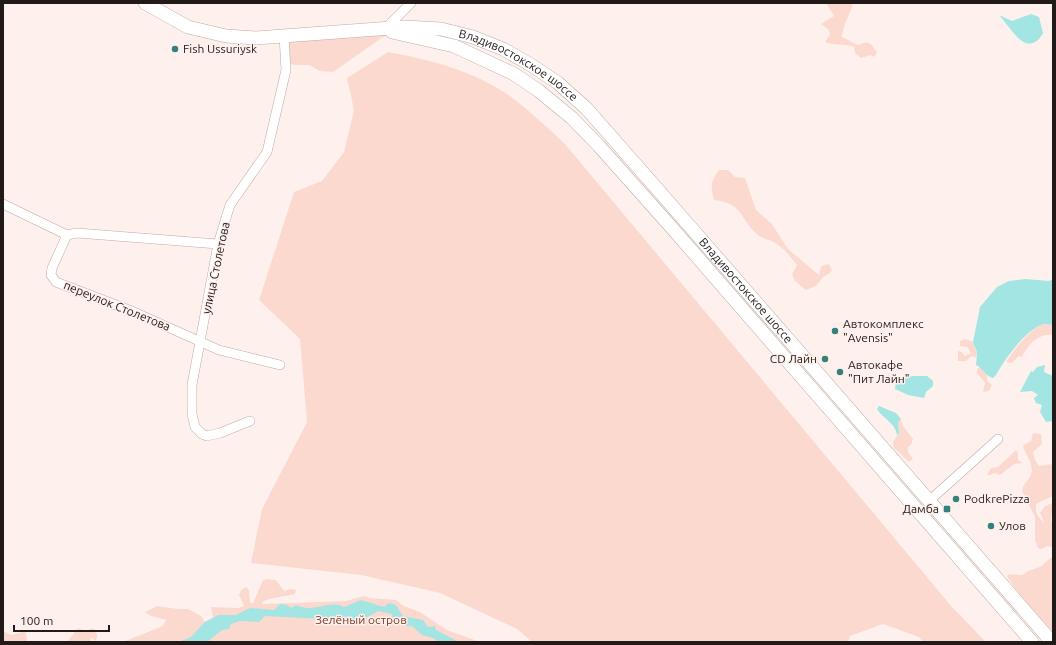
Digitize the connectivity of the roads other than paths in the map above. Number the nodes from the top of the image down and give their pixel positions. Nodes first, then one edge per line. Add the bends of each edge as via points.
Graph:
1 (145, 3) edge
2 (412, 3) edge
3 (385, 29) junction
4 (284, 36) junction
5 (600, 125) junction
6 (589, 136) junction
7 (3, 204) edge
8 (67, 236) junction
9 (218, 244) junction
10 (200, 341) junction
11 (280, 365) dead end
12 (250, 421) dead end
13 (998, 439) dead end
14 (929, 501) junction
15 (1032, 642) edge
16 (1052, 642) edge

1 - 4 highway, Владивостокское шоссе via 188,27 208,33 256,38
2 - 3 street
3 - 4 highway, Владивостокское шоссе
3 - 5 highway, Владивостокское шоссе via 441,29 473,37 502,49 558,84 587,109
3 - 6 highway, Владивостокское шоссе via 396,34 454,46 514,74 572,118
4 - 9 street, улица Столетова via 286,70 267,152 230,205
5 - 6 highway via 590,126
5 - 14 highway, Владивостокское шоссе
6 - 15 highway, Владивостокское шоссе
7 - 8 street
8 - 9 street via 93,233
8 - 10 street, переулок Столетова via 52,268 51,275 56,282
9 - 10 street, улица Столетова
10 - 11 street, переулок Столетова via 219,350
10 - 12 street, улица Столетова via 192,390 195,427 207,436
13 - 14 street
14 - 16 highway, Владивостокское шоссе

